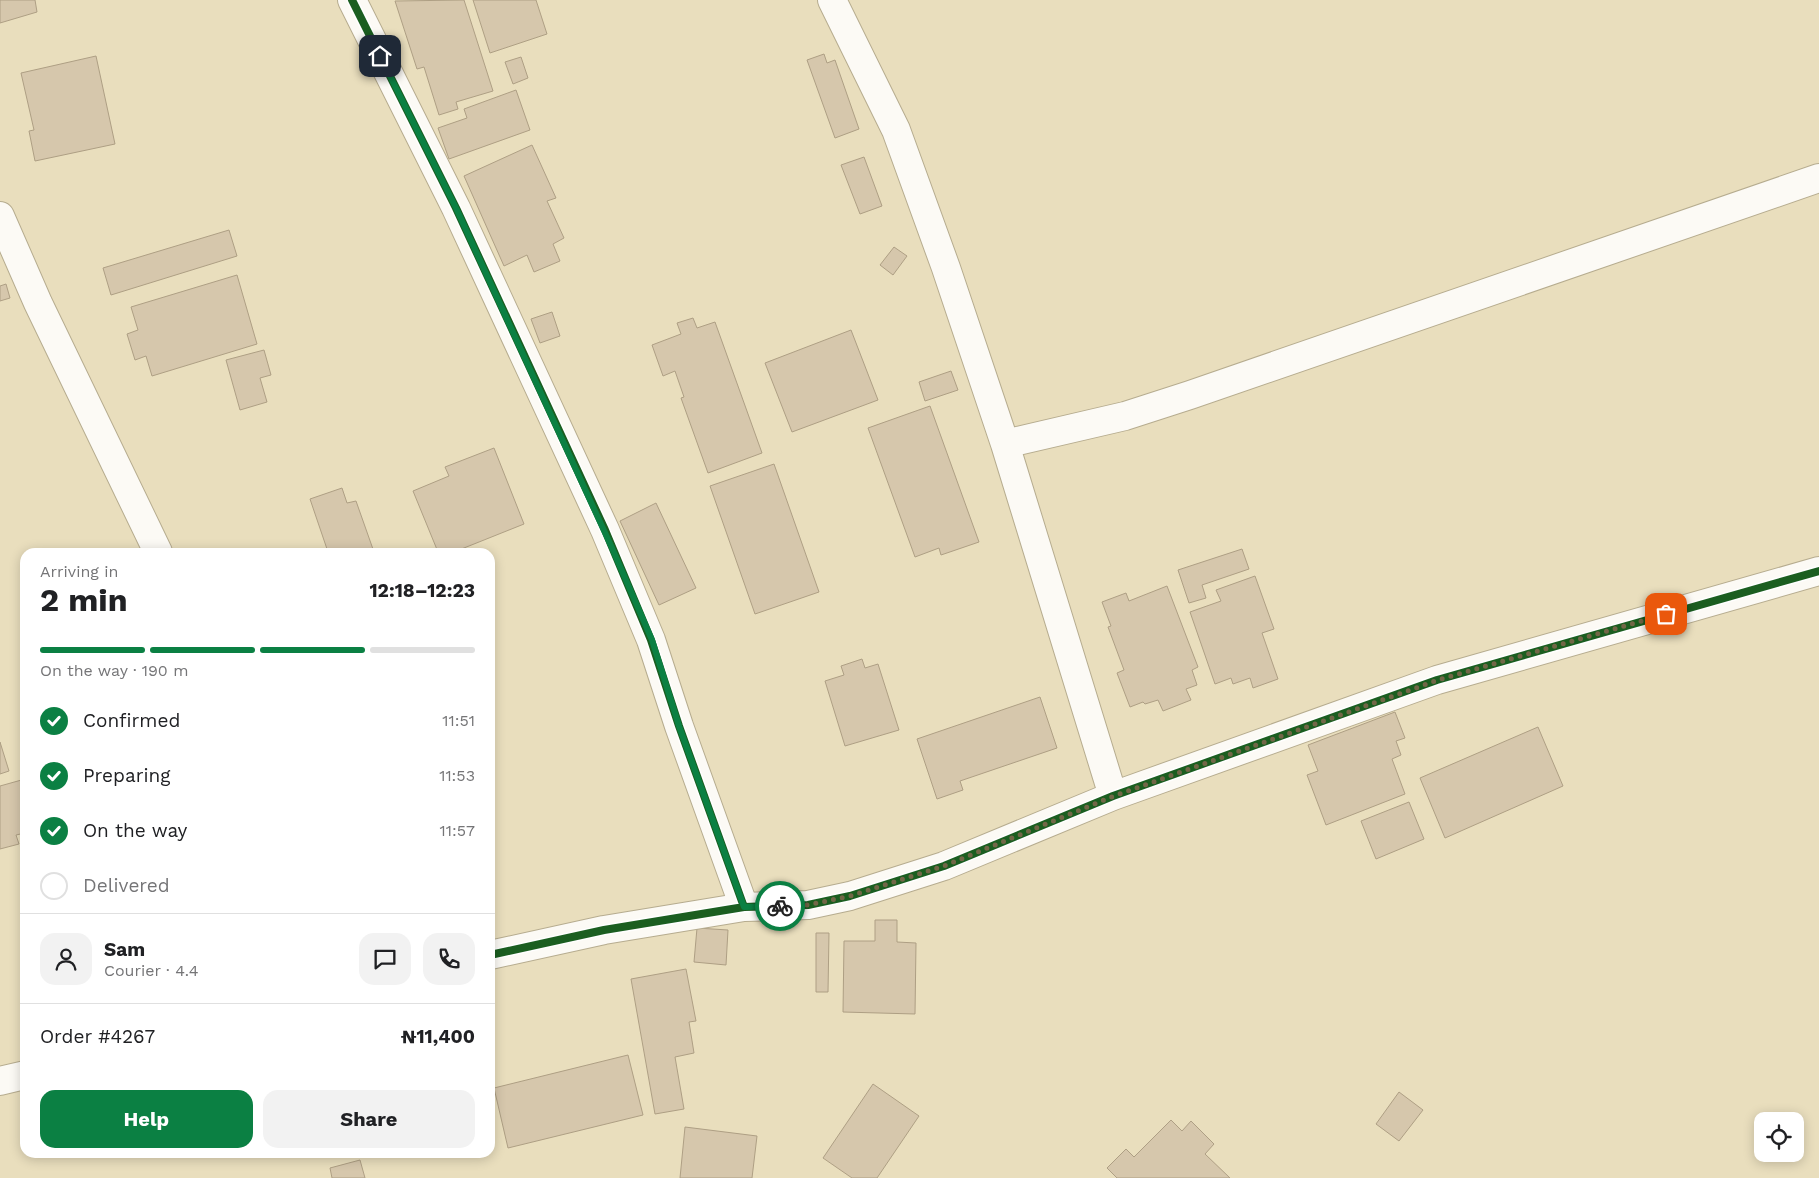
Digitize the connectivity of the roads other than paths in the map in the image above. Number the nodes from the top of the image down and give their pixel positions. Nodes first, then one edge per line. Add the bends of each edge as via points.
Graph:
1 (352, 0) edge
2 (832, 0) edge
3 (1819, 178) edge
4 (0, 216) edge
5 (1005, 444) junction
6 (156, 548) edge
7 (1819, 571) edge
8 (1114, 796) junction
9 (744, 907) junction
10 (495, 954) edge
11 (20, 1076) edge
12 (0, 1081) edge

1 - 9 street via 456,208 605,530 652,640
2 - 5 street via 896,130
3 - 5 street via 1190,395 1124,416
4 - 6 street via 38,303
5 - 8 street
7 - 8 street via 1438,680
8 - 9 street via 944,866 850,896 808,905
9 - 10 street via 604,930
11 - 12 street

